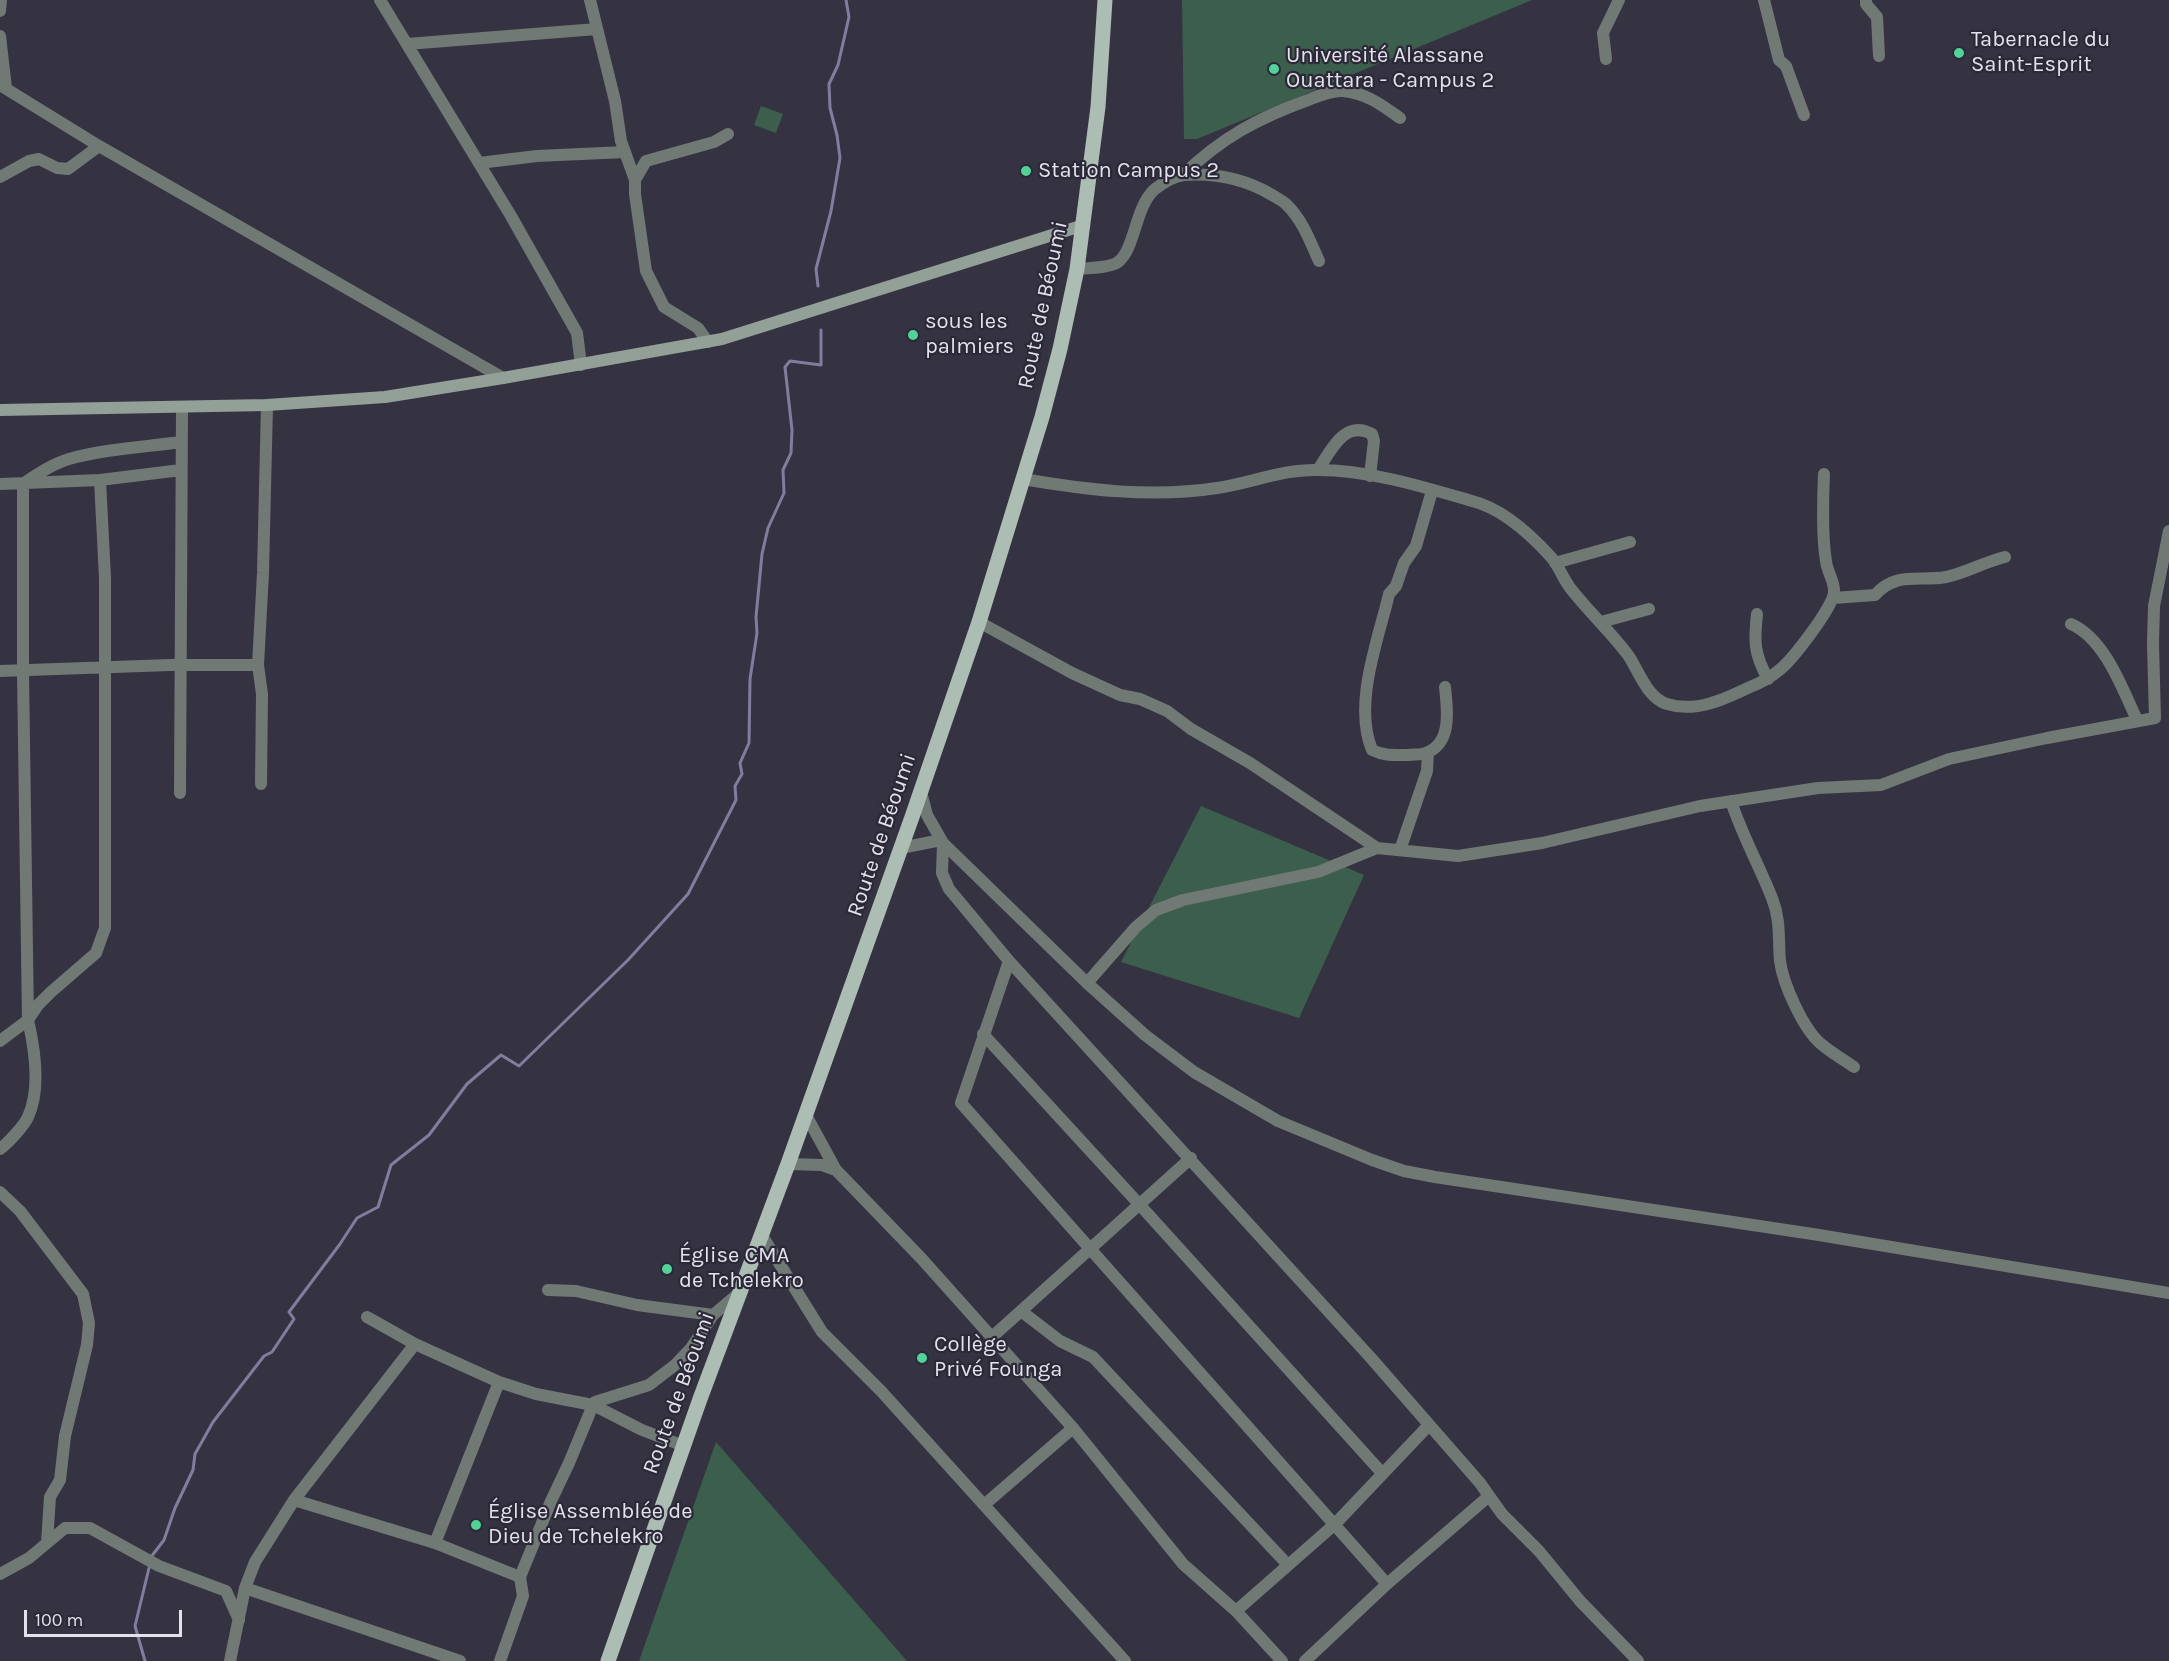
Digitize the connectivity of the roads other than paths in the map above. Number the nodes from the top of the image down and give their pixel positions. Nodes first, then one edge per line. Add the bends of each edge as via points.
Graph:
1 (1, 0) edge
2 (380, 0) edge
3 (590, 0) edge
4 (1105, 0) edge
5 (1619, 0) edge
6 (1764, 0) edge
7 (1866, 0) edge
8 (0, 11) edge
9 (597, 29) junction
10 (0, 36) edge
11 (407, 44) junction
12 (1879, 56) dead end
13 (1606, 59) dead end
14 (3, 86) edge
15 (1804, 116) dead end
16 (1400, 118) dead end
17 (728, 134) dead end
18 (99, 146) junction
19 (625, 152) junction
20 (479, 163) junction
21 (1183, 175) junction
22 (0, 177) edge
23 (635, 180) junction
24 (1083, 225) junction
25 (1319, 261) dead end
26 (1077, 269) junction
27 (708, 342) junction
28 (581, 365) junction
29 (503, 378) junction
30 (267, 405) junction
31 (182, 408) junction
32 (0, 410) edge
33 (181, 442) junction
34 (180, 470) junction
35 (1318, 470) junction
36 (1824, 474) dead end
37 (1370, 476) junction
38 (1023, 479) junction
39 (100, 480) junction
40 (0, 484) edge
41 (23, 484) junction
42 (1432, 491) junction
43 (2169, 531) edge
44 (1630, 542) dead end
45 (2005, 557) dead end
46 (1555, 563) junction
47 (1833, 598) junction
48 (1649, 609) dead end
49 (1758, 614) dead end
50 (980, 622) junction
51 (1602, 622) junction
52 (2071, 624) dead end
53 (258, 665) junction
54 (181, 666) junction
55 (105, 669) junction
56 (0, 671) edge
57 (23, 672) junction
58 (1768, 679) junction
59 (1445, 687) dead end
60 (2137, 720) junction
61 (1428, 752) junction
62 (261, 784) dead end
63 (921, 792) junction
64 (180, 793) dead end
65 (1731, 801) junction
66 (942, 841) junction
67 (901, 848) junction
68 (1377, 848) junction
69 (1400, 850) junction
70 (1009, 961) junction
71 (1087, 982) junction
72 (28, 1020) junction
73 (983, 1034) junction
74 (0, 1041) edge
75 (1854, 1067) dead end
76 (806, 1115) junction
77 (0, 1149) edge
78 (1191, 1158) junction
79 (788, 1164) junction
80 (836, 1170) junction
81 (0, 1192) edge
82 (1139, 1204) junction
83 (761, 1234) junction
84 (1092, 1249) junction
85 (548, 1290) dead end
86 (739, 1293) junction
87 (2169, 1293) edge
88 (1021, 1311) junction
89 (713, 1316) junction
90 (367, 1317) dead end
91 (992, 1337) junction
92 (415, 1344) junction
93 (500, 1382) junction
94 (592, 1405) junction
95 (1428, 1425) junction
96 (1073, 1428) junction
97 (684, 1446) junction
98 (1382, 1473) junction
99 (1489, 1496) junction
100 (294, 1500) junction
101 (984, 1505) junction
102 (1335, 1524) junction
103 (47, 1543) junction
104 (435, 1543) junction
105 (1288, 1565) junction
106 (0, 1574) edge
107 (520, 1577) junction
108 (1388, 1584) junction
109 (245, 1588) junction
110 (1236, 1611) junction
111 (239, 1620) junction
112 (230, 1661) edge
113 (459, 1661) edge
114 (500, 1661) edge
115 (608, 1661) edge
116 (1125, 1661) edge
117 (1282, 1661) edge
118 (1305, 1661) edge
119 (1638, 1661) edge

1 - 8 street
2 - 11 street
3 - 9 street
4 - 24 main road, Route de Béoumi via 1098,107
5 - 13 street via 1603,33
6 - 15 street via 1779,60 1786,66
7 - 12 street via 1877,17
9 - 11 street
9 - 19 street
10 - 14 street
11 - 20 street
14 - 18 street
16 - 21 street via 1362,95 1341,91 1321,95 1234,134 1205,153
17 - 23 street via 714,142 646,161
18 - 22 street via 68,169 39,159 29,160
18 - 29 street
19 - 20 street
19 - 23 street
20 - 28 street via 577,333
21 - 25 street via 1236,178 1286,203 1303,226
21 - 26 street via 1153,191 1118,262
23 - 27 street via 646,271 664,307 698,328
24 - 26 main road, Route de Béoumi
24 - 27 main road
26 - 38 main road, Route de Béoumi via 1060,349
27 - 28 main road
28 - 29 main road
29 - 30 main road via 385,397
30 - 31 main road
30 - 53 street
31 - 32 main road
31 - 33 street
33 - 34 street
33 - 41 street via 67,459
34 - 39 street
34 - 54 street
35 - 37 street
35 - 37 street via 1342,437 1358,428 1372,434 1374,441
35 - 38 street via 1275,474 1219,488 1172,492 1077,488
36 - 47 street via 1826,561 1835,590
37 - 42 street
38 - 50 main road, Route de Béoumi
39 - 41 street
39 - 55 street
40 - 41 street
41 - 57 street
42 - 46 street via 1497,510
42 - 61 street via 1416,546 1389,594 1367,683 1366,734 1372,750 1383,756
43 - 60 street via 2154,606 2155,718
44 - 46 street
45 - 47 street via 1945,577 1895,581 1875,595
46 - 51 street via 1569,587
47 - 58 street via 1793,656
48 - 51 street
49 - 58 street via 1755,650
50 - 63 main road, Route de Béoumi
50 - 68 street via 1072,673 1167,711
51 - 58 street via 1651,693 1669,705 1707,705
52 - 60 street via 2081,628 2110,663
53 - 54 street
53 - 62 street via 262,694
54 - 55 street
54 - 64 street
55 - 57 street
55 - 72 street via 105,928 96,953 51,992
56 - 57 street
57 - 72 street
59 - 61 street via 1447,724 1435,748
60 - 65 street via 1949,759 1881,785 1818,788
61 - 69 street via 1427,771
63 - 66 street via 927,815
63 - 67 main road, Route de Béoumi
65 - 69 street via 1497,851 1458,856
65 - 75 street via 1775,907 1786,985 1819,1042
66 - 67 street
66 - 70 street via 942,873 949,889
66 - 71 street
67 - 76 main road, Route de Béoumi
68 - 69 street
68 - 71 street via 1318,872 1183,900 1156,910
70 - 73 street
70 - 78 street
71 - 87 street via 1145,1035 1194,1072 1278,1121 1404,1171
72 - 74 street
72 - 77 street via 36,1074 28,1118
73 - 82 street
73 - 84 street via 961,1103
76 - 79 main road, Route de Béoumi
76 - 80 street
78 - 82 street
78 - 95 street
79 - 80 street via 822,1165
79 - 83 main road, Route de Béoumi
80 - 91 street
81 - 103 street via 20,1211 83,1294 88,1314 87,1345 67,1426 60,1480 50,1497
82 - 84 street
82 - 98 street
83 - 86 main road, Route de Béoumi
83 - 101 street via 822,1332
84 - 88 street
84 - 102 street
85 - 89 street via 576,1290 637,1305
86 - 89 street
86 - 97 main road, Route de Béoumi
88 - 91 street
88 - 105 street via 1060,1341 1093,1357
89 - 94 street via 675,1365 648,1384
90 - 92 street
91 - 96 street
92 - 93 street
92 - 100 street
93 - 94 street
93 - 104 street
94 - 97 street
94 - 107 street
95 - 98 street
95 - 99 street
96 - 101 street
96 - 110 street via 1183,1564
97 - 115 main road, Route de Béoumi
98 - 102 street
99 - 108 street
99 - 119 street
100 - 104 street
100 - 109 street via 255,1562
101 - 116 street
102 - 105 street
102 - 108 street
103 - 106 street
103 - 111 street via 65,1528 90,1528 159,1566 226,1591
104 - 107 street
105 - 110 street
107 - 114 street via 523,1596
108 - 118 street
109 - 111 street
109 - 113 street
110 - 117 street
111 - 112 street

